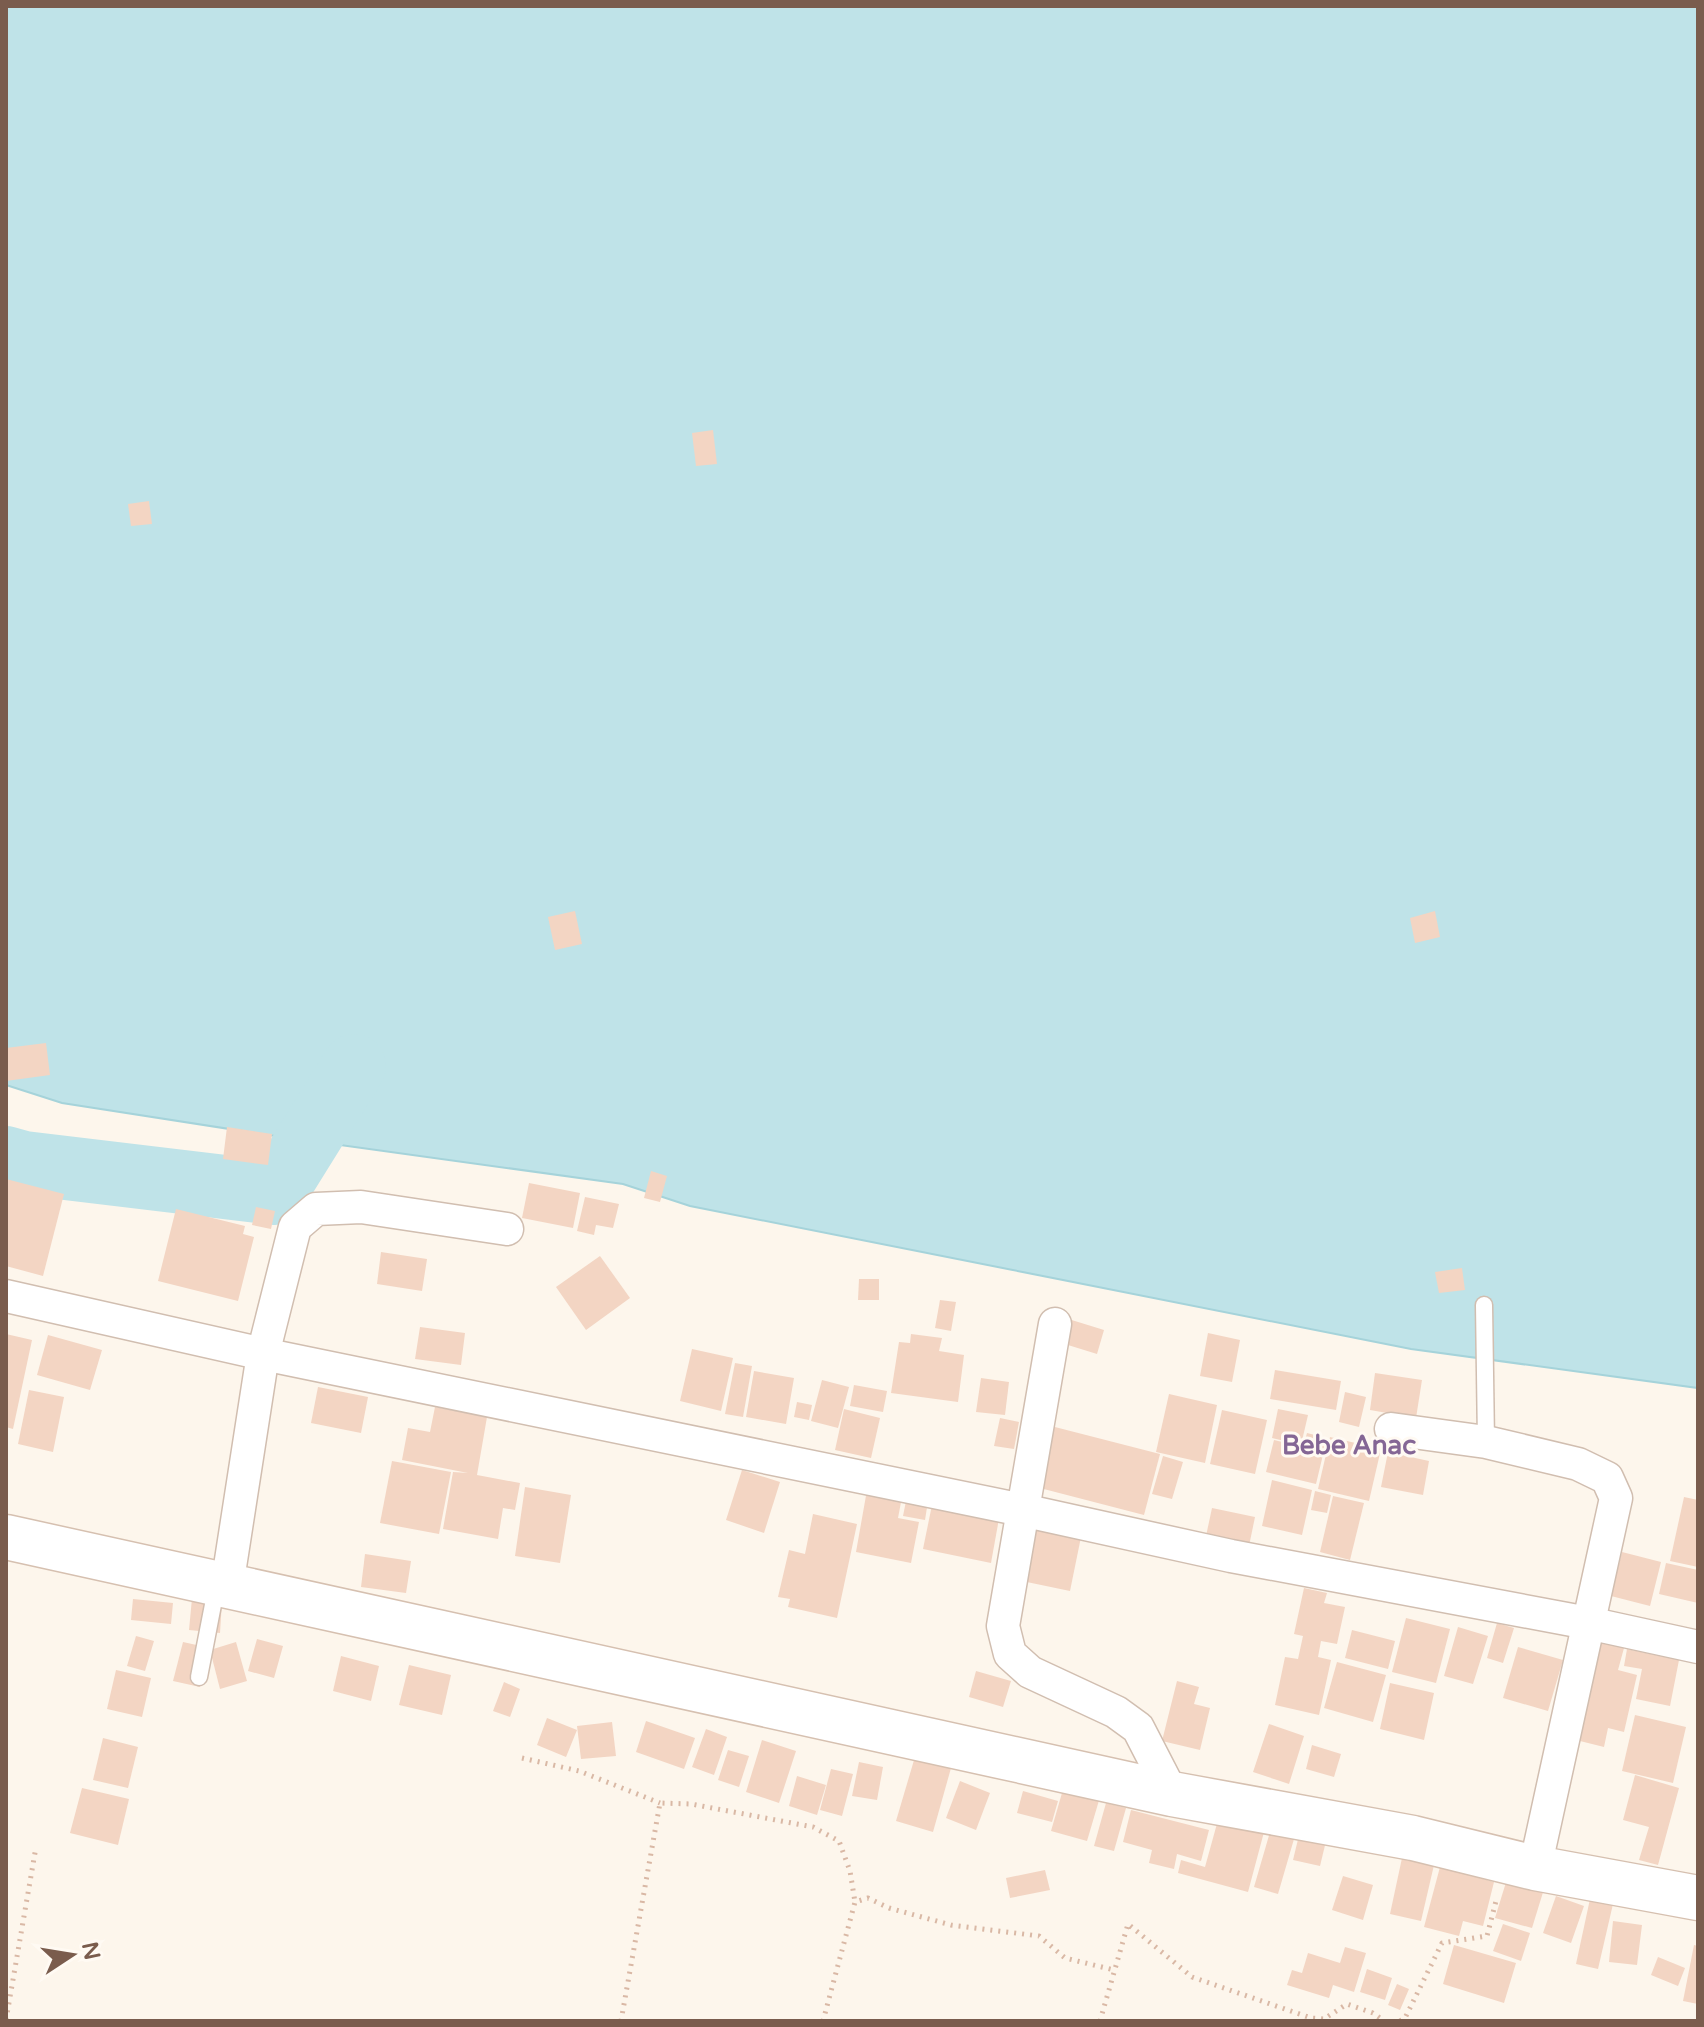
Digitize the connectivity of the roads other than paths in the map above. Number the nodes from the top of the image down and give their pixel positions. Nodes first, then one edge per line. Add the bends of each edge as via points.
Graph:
1 (507, 1229) dead end
2 (6, 1296) edge
3 (1484, 1305) dead end
4 (1055, 1324) dead end
5 (263, 1354) junction
6 (1391, 1429) dead end
7 (1486, 1442) junction
8 (1022, 1510) junction
9 (6, 1537) edge
10 (222, 1585) junction
11 (1588, 1623) junction
12 (1698, 1647) edge
13 (199, 1677) dead end
14 (1172, 1794) junction
15 (1521, 1864) junction
16 (1698, 1898) edge

1 - 5 street via 361,1207 316,1209 295,1227
2 - 5 street
3 - 7 lane
4 - 8 street
5 - 8 street
5 - 10 street
6 - 7 street
7 - 11 street via 1578,1464 1607,1478 1616,1498
8 - 11 street via 1231,1556
8 - 14 street via 1003,1626 1010,1654 1030,1672 1116,1712 1138,1728
9 - 10 street
10 - 13 lane
10 - 14 street
11 - 12 street
11 - 15 street
14 - 15 street via 1413,1838
15 - 16 street

